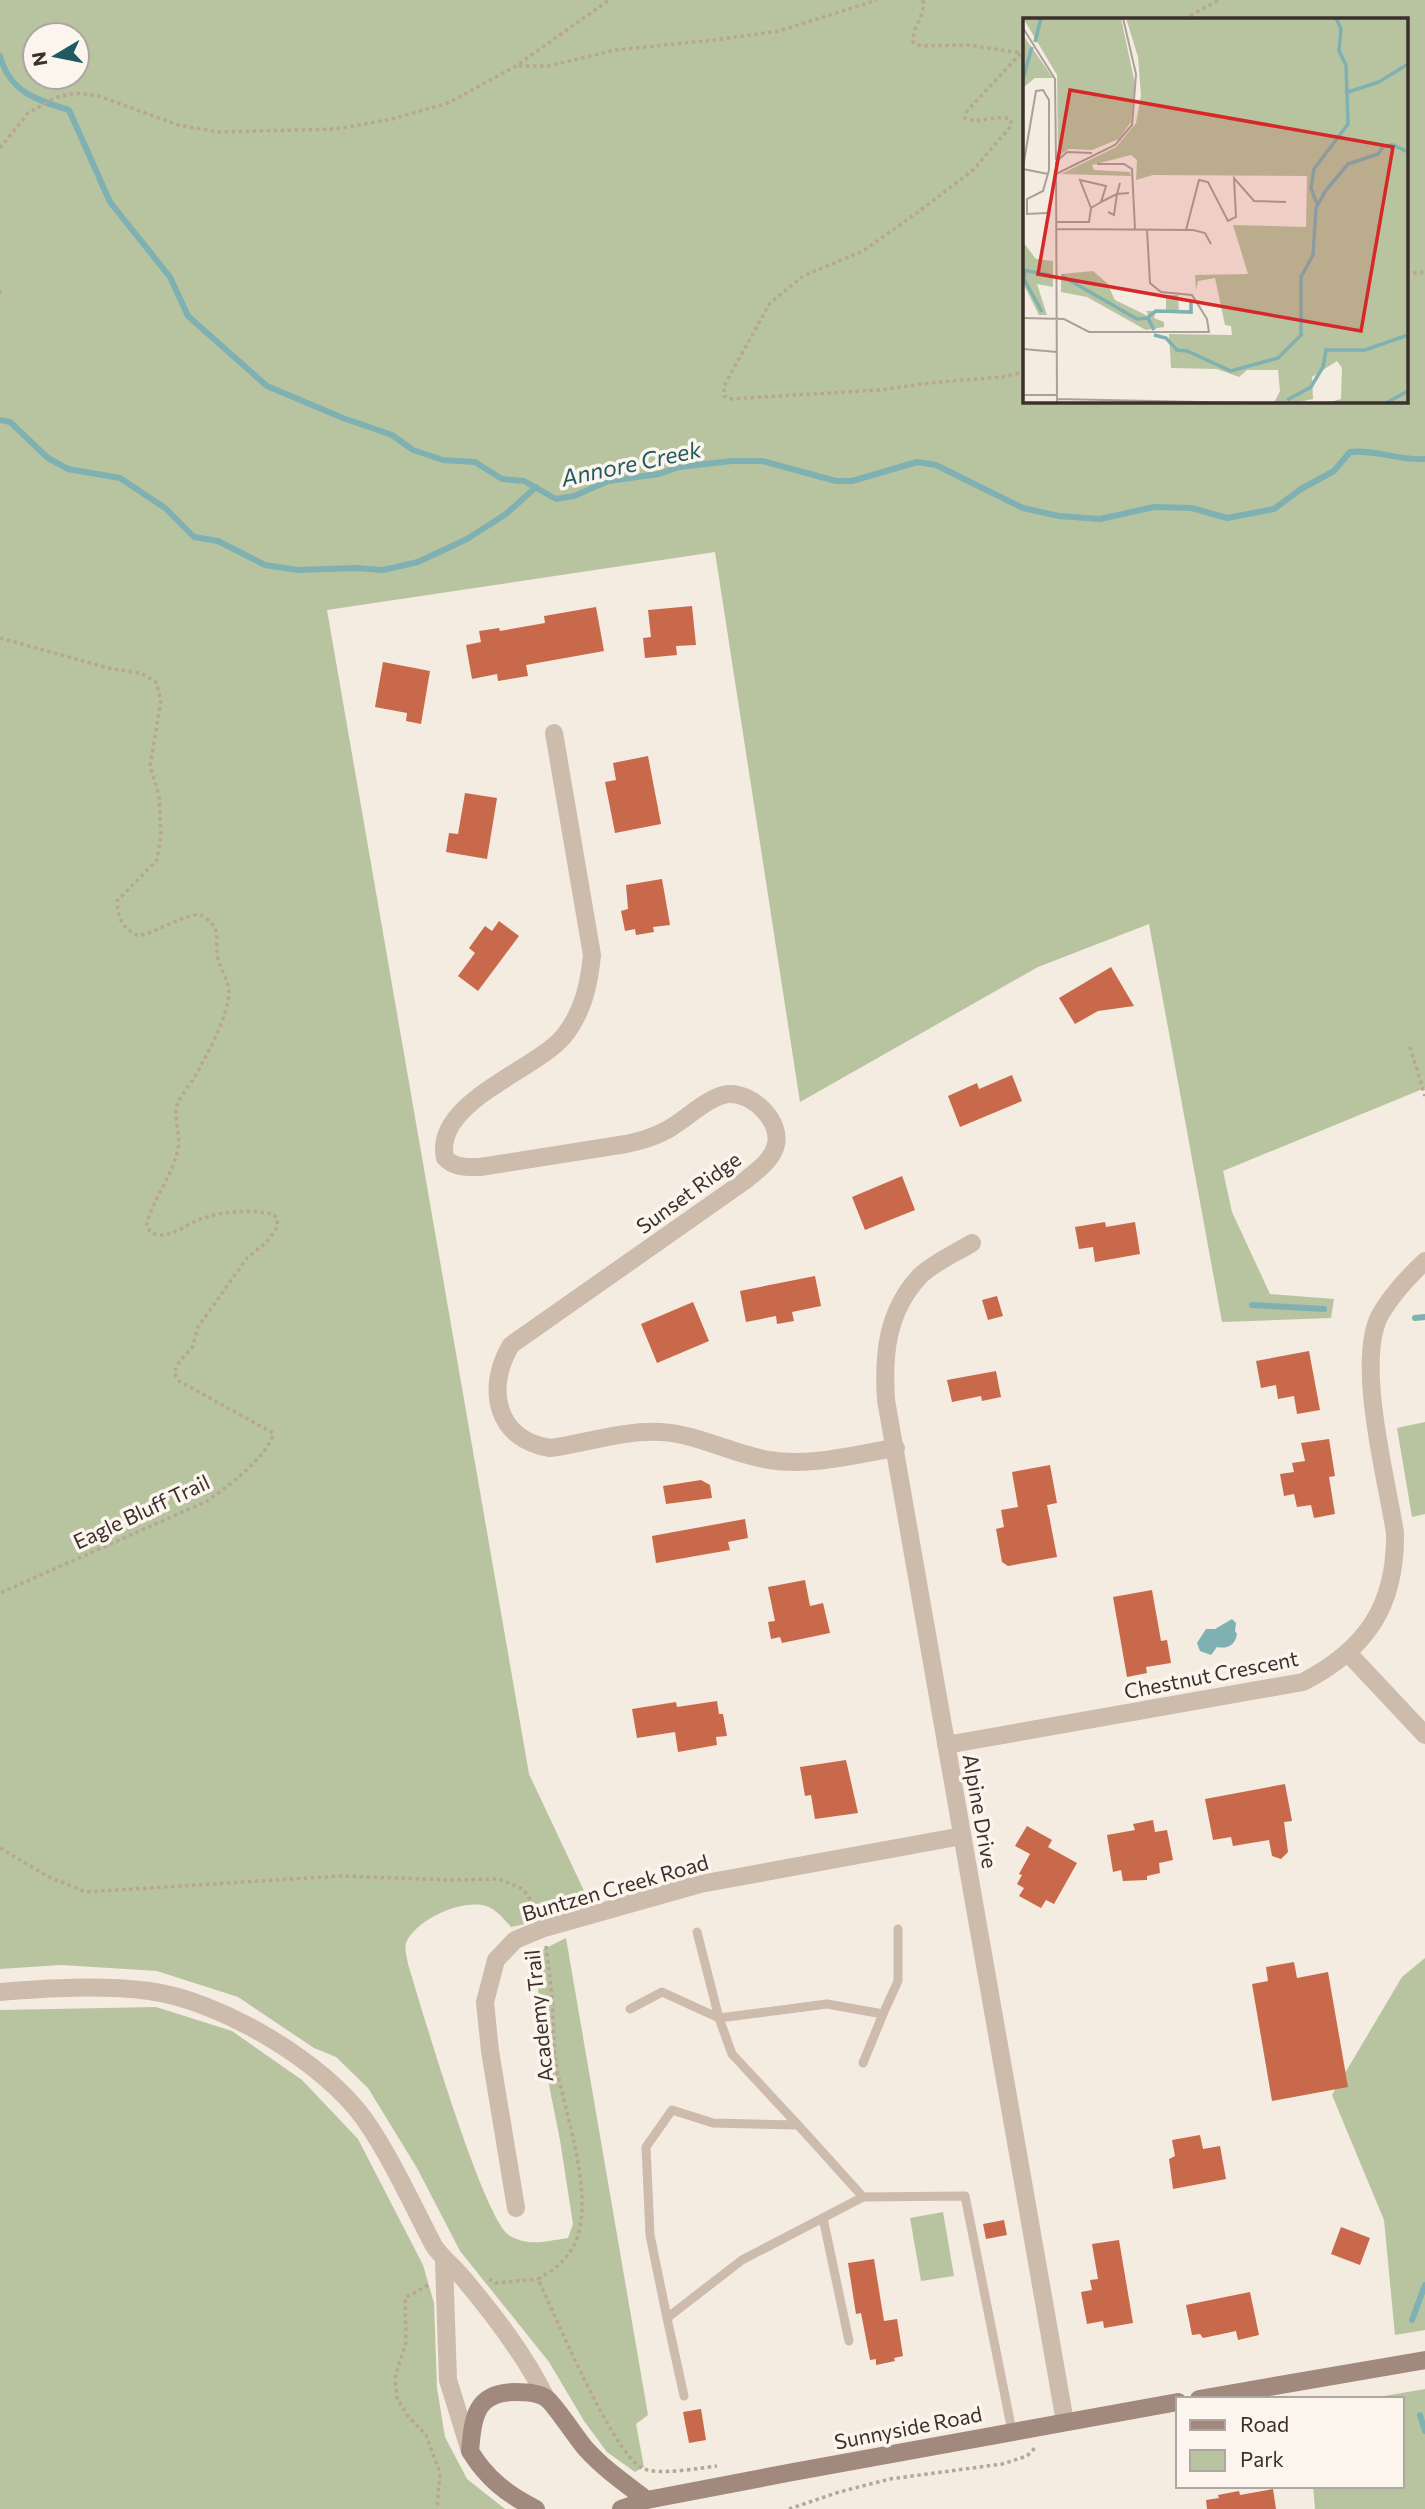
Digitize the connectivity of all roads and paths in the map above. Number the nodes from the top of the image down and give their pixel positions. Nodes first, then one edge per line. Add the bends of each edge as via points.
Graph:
1 (609, 0) edge
2 (877, 0) edge
3 (923, 0) edge
4 (1219, 0) edge
5 (1186, 18) edge
6 (1023, 53) edge
7 (516, 66) junction
8 (0, 148) edge
9 (1023, 372) edge
10 (0, 638) edge
11 (554, 733) dead end
12 (1410, 1047) dead end
13 (1425, 1096) edge
14 (972, 1243) dead end
15 (1425, 1261) edge
16 (895, 1448) junction
17 (0, 1593) edge
18 (1348, 1653) junction
19 (1425, 1735) edge
20 (946, 1745) junction
21 (962, 1836) junction
22 (0, 1848) edge
23 (544, 1928) junction
24 (898, 1929) dead end
25 (697, 1932) dead end
26 (0, 1992) edge
27 (630, 2009) dead end
28 (883, 2014) junction
29 (719, 2018) junction
30 (863, 2063) dead end
31 (799, 2125) junction
32 (863, 2197) junction
33 (516, 2208) dead end
34 (823, 2218) junction
35 (444, 2261) junction
36 (481, 2275) dead end
37 (538, 2279) junction
38 (432, 2283) dead end
39 (667, 2318) junction
40 (849, 2341) dead end
41 (1425, 2360) edge
42 (684, 2396) dead end
43 (1211, 2397) edge
44 (546, 2398) junction
45 (1176, 2402) edge
46 (1065, 2422) junction
47 (1012, 2431) junction
48 (1038, 2441) dead end
49 (470, 2451) junction
50 (723, 2465) dead end
51 (648, 2505) edge
52 (436, 2509) edge
53 (536, 2509) edge
54 (621, 2509) edge
55 (789, 2509) edge

1 - 7 path
2 - 7 path via 779,31 616,50 548,66
3 - 6 path via 925,8 913,42
4 - 5 path
6 - 9 path via 967,111 965,118 971,121 1003,117 1012,125 973,170 863,251 803,276 770,303 724,386 724,396 879,390
7 - 8 path via 448,103 392,120 336,129 219,132 178,125 99,96 76,93 57,97 28,113
10 - 17 path, Eagle Bluff Trail via 141,673 156,682 161,700 150,766 159,795 157,860 117,901 118,916 125,930 139,936 199,914 211,921 219,939 219,959 229,995 220,1025 177,1105 179,1145 146,1226 161,1235 232,1211 273,1213 278,1219 267,1242 247,1258 198,1327 192,1348 174,1373 179,1381 273,1433 265,1452 205,1502
11 - 16 street, Sunset Ridge via 592,955 589,981 576,1019 563,1038 470,1104 448,1130 445,1158 463,1168 480,1167 626,1144 665,1132 710,1100 732,1093 766,1113 775,1147 746,1180 511,1345 498,1381 505,1420 522,1440 550,1448 664,1432 786,1463
12 - 13 path
14 - 16 street, Alpine Drive via 921,1275 890,1328 884,1373
15 - 18 street, Chestnut Crescent via 1380,1316 1372,1342 1371,1391 1396,1557 1378,1615
16 - 20 street, Alpine Drive
18 - 19 street
18 - 20 street, Chestnut Crescent via 1303,1682
20 - 21 street, Alpine Drive
21 - 23 street, Buntzen Creek Road via 700,1884
21 - 46 street, Alpine Drive
22 - 23 path, Academy Trail via 86,1892 339,1876 499,1879 523,1889
23 - 33 street, Buntzen Creek Road via 504,1949 496,1960 485,2002
23 - 37 path, Academy Trail via 556,2062 582,2182 582,2211 578,2236 568,2255
24 - 28 lane via 898,1981
25 - 29 lane
26 - 35 street via 151,1991 211,2009 282,2044 332,2083 365,2120
27 - 29 lane via 662,1993
28 - 29 lane via 827,2004
28 - 30 lane
29 - 31 lane via 732,2054
31 - 32 lane
31 - 39 lane via 713,2123 672,2110 646,2147 650,2235
32 - 34 lane
32 - 47 lane via 965,2196
34 - 39 lane via 742,2260
34 - 40 lane
35 - 44 street via 460,2274 516,2347
35 - 49 street via 448,2380
36 - 37 path via 496,2283
37 - 50 path via 600,2409 637,2465 656,2471
38 - 52 path via 405,2298 406,2342 395,2378 397,2398 426,2435 440,2473
39 - 42 lane
41 - 43 street
44 - 49 street via 510,2392 483,2402 474,2420
44 - 51 street via 593,2456
45 - 46 street, Sunnyside Road
46 - 47 street, Sunnyside Road
47 - 51 street, Sunnyside Road
48 - 55 path via 1027,2456 1002,2464 890,2479
49 - 53 street via 490,2479
51 - 54 street, Sunnyside Road

